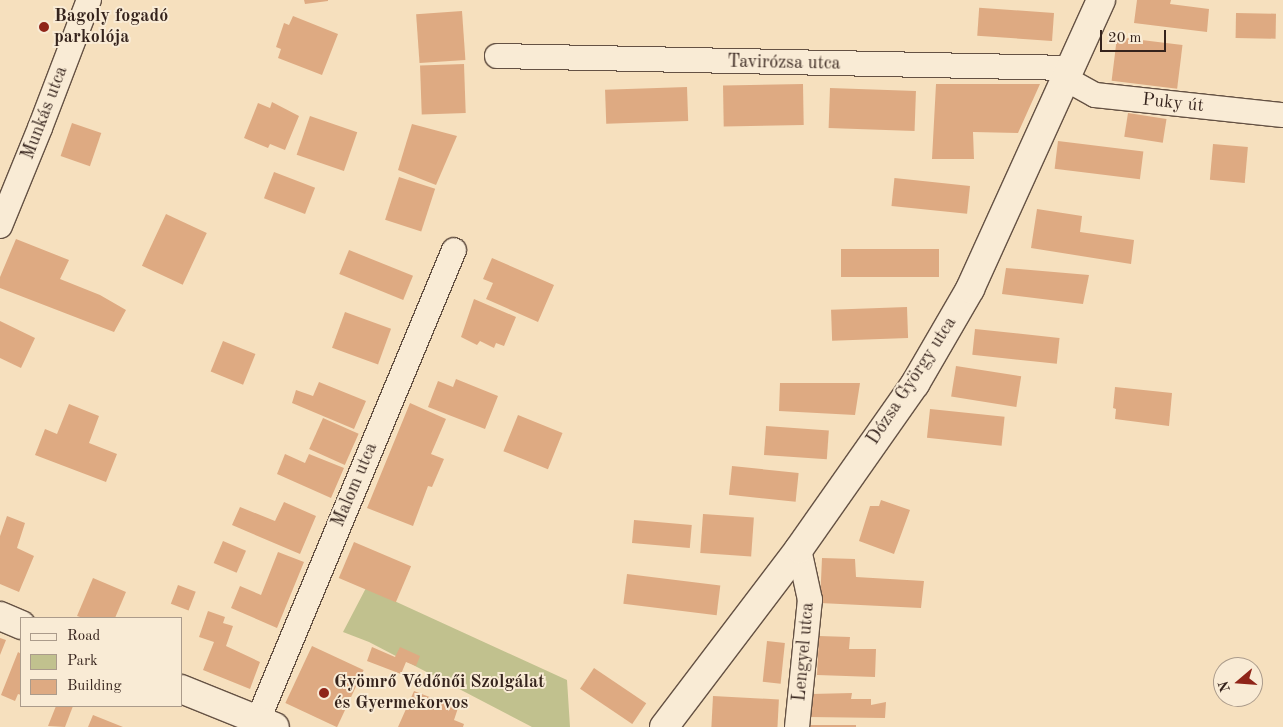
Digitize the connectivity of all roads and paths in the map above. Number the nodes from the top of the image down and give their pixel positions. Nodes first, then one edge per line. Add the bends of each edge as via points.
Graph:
1 (89, 0) edge
2 (1101, 0) edge
3 (497, 56) dead end
4 (1069, 74) junction
5 (1283, 115) edge
6 (0, 226) edge
7 (454, 250) dead end
8 (799, 549) junction
9 (0, 616) edge
10 (20, 625) edge
11 (182, 689) edge
12 (266, 723) edge
13 (664, 727) edge
14 (798, 727) edge

1 - 6 street, Munkás utca
2 - 4 main road, Dózsa György utca
3 - 4 street, Tavirózsa utca
4 - 5 street, Puky út via 1095,95
4 - 8 main road, Dózsa György utca via 965,298 916,384
7 - 12 street, Malom utca
8 - 13 main road, Dózsa György utca
8 - 14 street, Lengyel utca via 810,600
9 - 10 main road
11 - 12 main road

